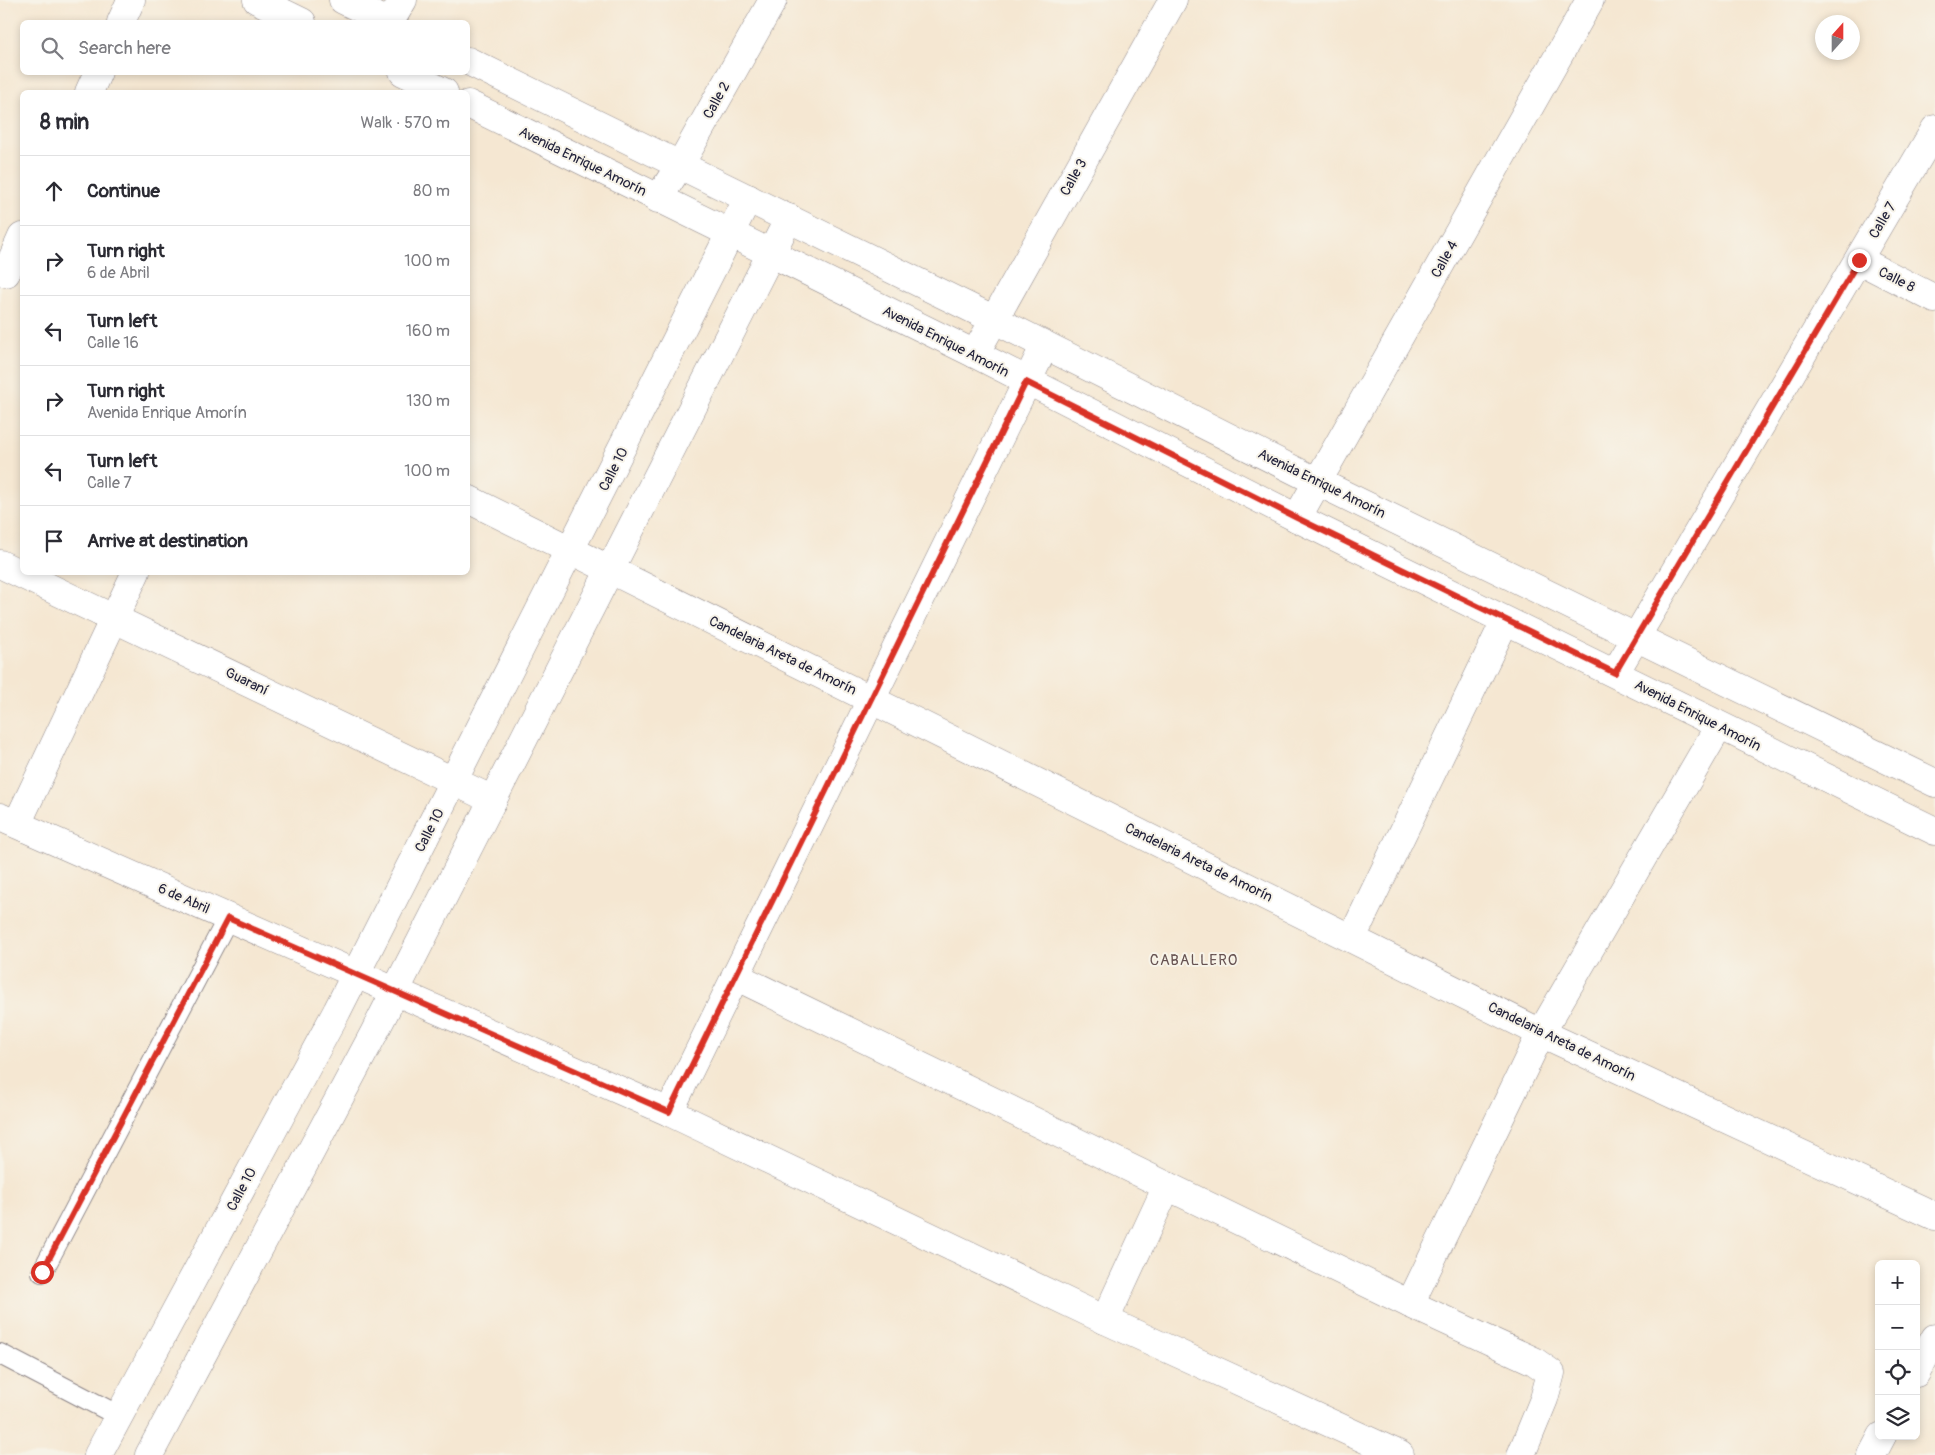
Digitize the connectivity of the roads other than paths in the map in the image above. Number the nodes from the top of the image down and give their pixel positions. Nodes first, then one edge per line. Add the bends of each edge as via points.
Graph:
1 (131, 0) edge
2 (257, 0) edge
3 (343, 0) edge
4 (402, 0) edge
5 (772, 0) edge
6 (1173, 0) edge
7 (1590, 0) edge
8 (122, 20) edge
9 (298, 20) edge
10 (385, 20) edge
11 (390, 20) edge
12 (470, 62) edge
13 (97, 75) edge
14 (409, 75) edge
15 (90, 90) edge
16 (440, 90) edge
17 (470, 105) edge
18 (1935, 129) edge
19 (680, 164) junction
20 (658, 198) junction
21 (748, 198) junction
22 (789, 218) junction
23 (732, 234) junction
24 (20, 243) edge
25 (770, 253) junction
26 (1859, 260) junction
27 (10, 274) edge
28 (1935, 299) edge
29 (993, 319) junction
30 (1045, 344) junction
31 (974, 354) junction
32 (1026, 382) junction
33 (1318, 482) junction
34 (470, 501) edge
35 (1297, 518) junction
36 (571, 551) junction
37 (0, 564) edge
38 (610, 570) junction
39 (20, 573) edge
40 (24, 575) edge
41 (135, 575) edge
42 (114, 617) junction
43 (1505, 621) junction
44 (1638, 637) junction
45 (1615, 673) junction
46 (870, 698) junction
47 (1719, 726) junction
48 (454, 782) junction
49 (1935, 783) edge
50 (492, 800) junction
51 (8, 821) edge
52 (1935, 831) edge
53 (228, 918) junction
54 (1352, 938) junction
55 (356, 974) junction
56 (735, 976) junction
57 (395, 991) junction
58 (1541, 1033) junction
59 (669, 1112) junction
60 (1167, 1186) junction
61 (1935, 1216) edge
62 (42, 1272) dead end
63 (1410, 1304) junction
64 (1105, 1320) junction
65 (1935, 1338) edge
66 (0, 1354) edge
67 (1920, 1366) edge
68 (119, 1416) junction
69 (1880, 1440) edge
70 (98, 1455) edge
71 (149, 1455) edge
72 (1400, 1455) edge
73 (1521, 1455) edge
74 (1872, 1455) edge

1 - 8 street
2 - 9 street
3 - 10 street
4 - 11 street
5 - 19 street, Calle 2
6 - 29 street, Calle 3
7 - 33 street, Calle 4
12 - 19 street, Avenida Enrique Amorín
13 - 15 street
14 - 16 street
17 - 20 street, Avenida Enrique Amorín
18 - 26 street, Calle 7
19 - 20 street, Calle 2
19 - 21 street, Avenida Enrique Amorín
20 - 23 street, Avenida Enrique Amorín
21 - 22 street, Avenida Enrique Amorín
21 - 23 street, Calle 10
22 - 25 street
22 - 29 street, Avenida Enrique Amorín
23 - 25 street, Avenida Enrique Amorín
23 - 36 street, Calle 10
24 - 27 street
25 - 31 street, Avenida Enrique Amorín
25 - 38 street
26 - 28 street, Calle 8
26 - 44 street, Calle 7
29 - 30 street, Avenida Enrique Amorín
29 - 31 street, Calle 3
30 - 32 street
30 - 33 street, Avenida Enrique Amorín
31 - 32 street, Avenida Enrique Amorín
32 - 35 street, Avenida Enrique Amorín
32 - 46 street
33 - 35 street, Calle 4
33 - 44 street, Avenida Enrique Amorín
34 - 36 street, Candelaria Areta de Amorín
35 - 43 street, Avenida Enrique Amorín
36 - 38 street, Candelaria Areta de Amorín
36 - 48 street, Calle 10
37 - 39 street, Guaraní
38 - 46 street, Candelaria Areta de Amorín
38 - 50 street
40 - 42 street, Guaraní
41 - 42 street
42 - 48 street, Guaraní
42 - 51 street
43 - 45 street, Avenida Enrique Amorín
43 - 54 street
44 - 45 street, Calle 7
44 - 49 street, Avenida Enrique Amorín
45 - 47 street, Avenida Enrique Amorín
46 - 54 street, Candelaria Areta de Amorín
46 - 56 street
47 - 52 street, Avenida Enrique Amorín
47 - 58 street
48 - 50 street, Guaraní
48 - 55 street, Calle 10
50 - 57 street
51 - 53 street, 6 de Abril
53 - 55 street, 6 de Abril
53 - 62 lane
54 - 58 street, Candelaria Areta de Amorín
55 - 57 street, 6 de Abril
55 - 68 street, Calle 10
56 - 59 street
56 - 60 street
57 - 59 street, 6 de Abril
57 - 71 street
58 - 61 street, Candelaria Areta de Amorín
58 - 63 street
59 - 64 street, 6 de Abril
60 - 63 street
60 - 64 street
63 - 73 street via 1534,1361 1551,1373
64 - 72 street, 6 de Abril
65 - 67 street
66 - 68 lane
68 - 70 street, Calle 10
69 - 74 street

